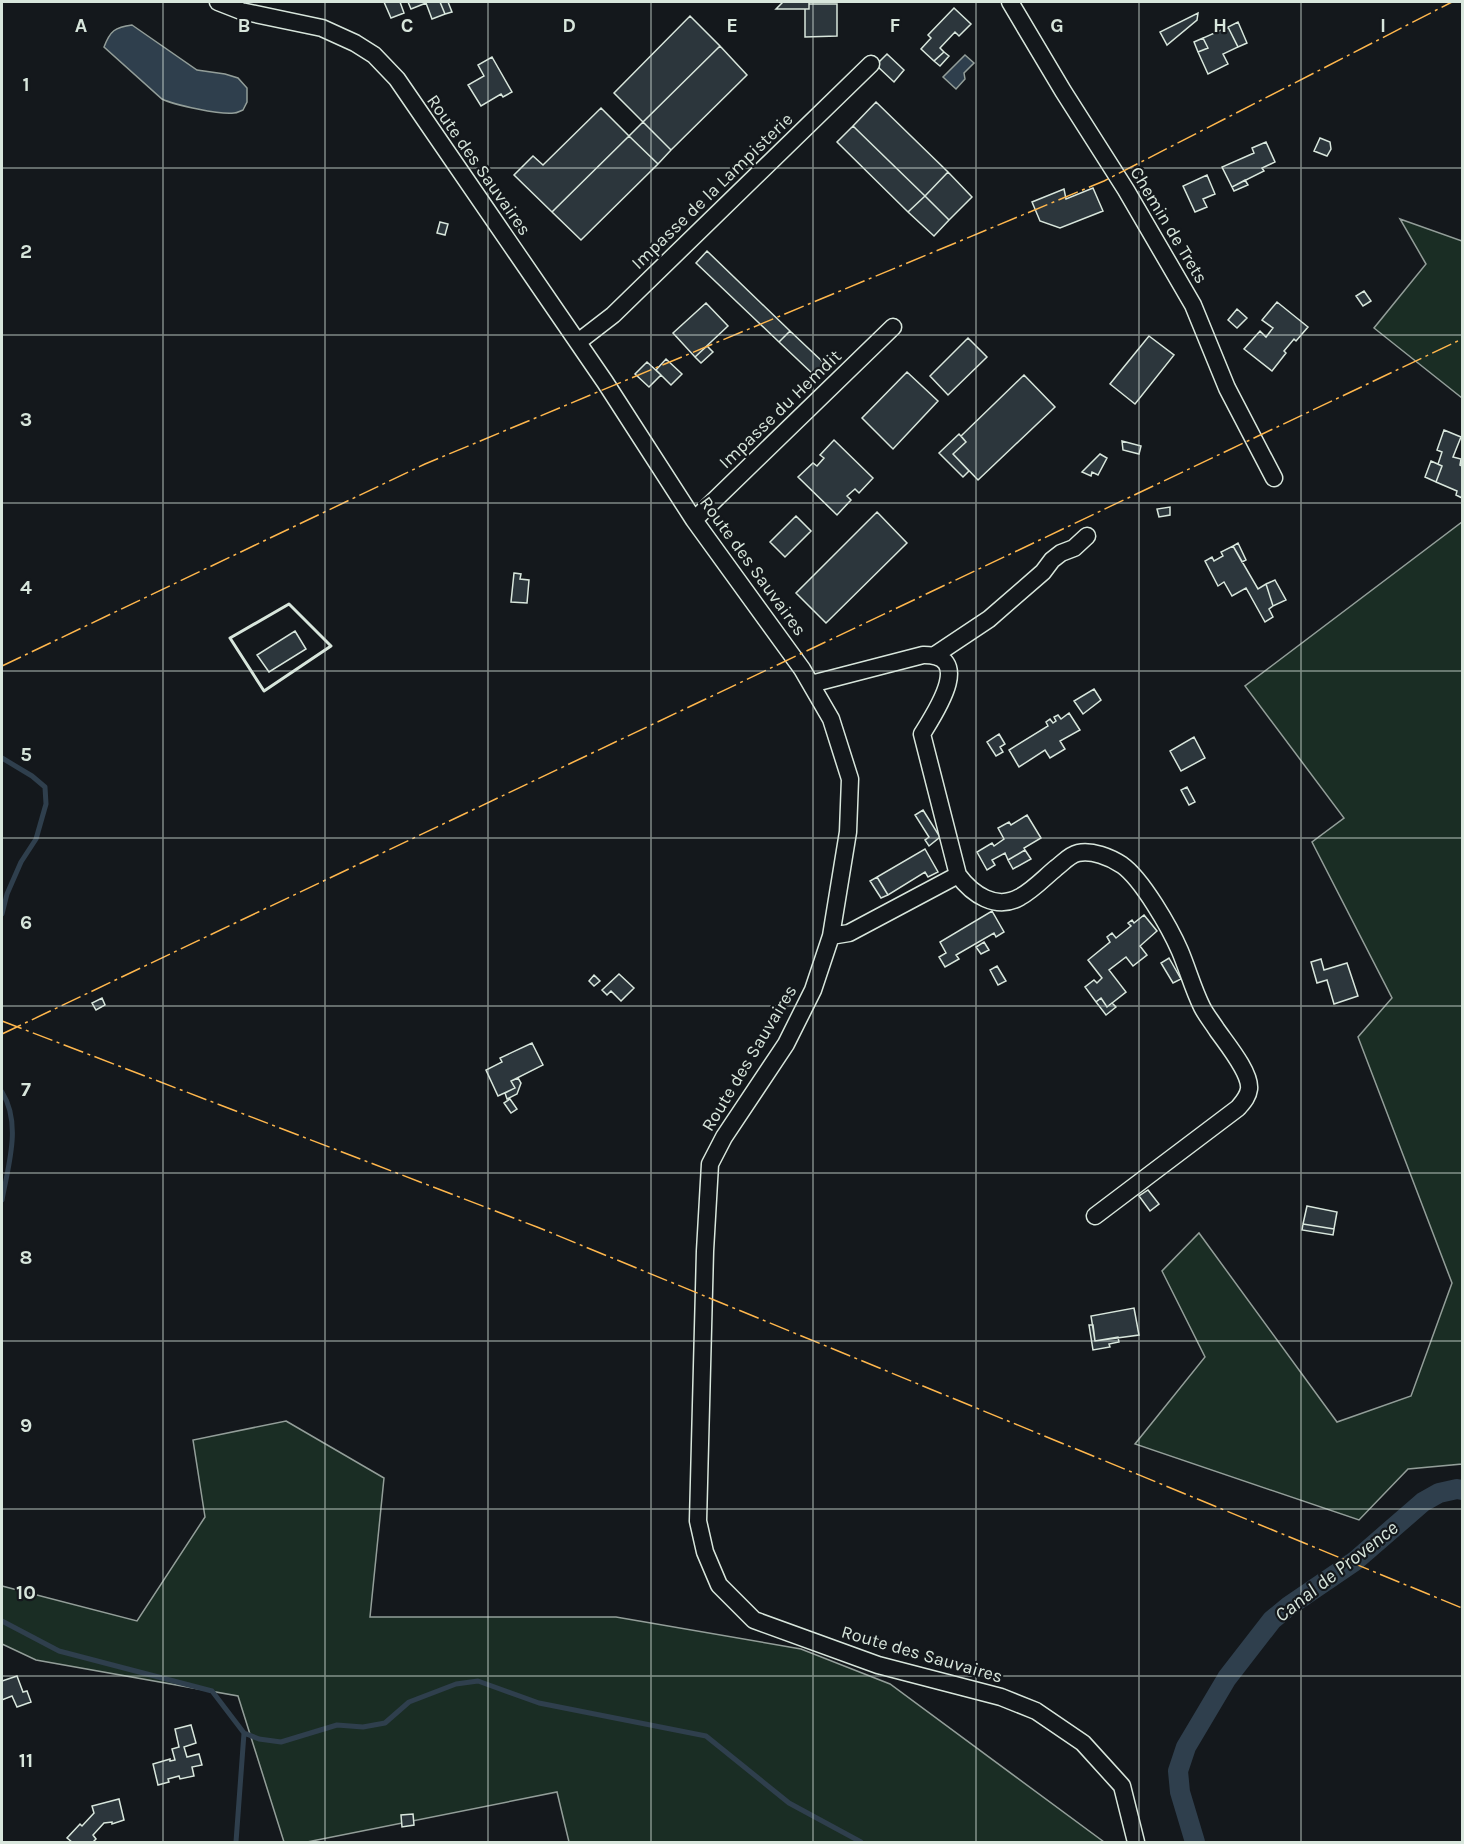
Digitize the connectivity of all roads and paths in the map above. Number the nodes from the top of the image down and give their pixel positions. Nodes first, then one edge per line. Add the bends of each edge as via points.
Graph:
1 (218, 2) edge
2 (1010, 2) edge
3 (871, 64) dead end
4 (893, 327) dead end
5 (578, 342) junction
6 (1275, 478) dead end
7 (694, 520) junction
8 (1087, 536) dead end
9 (935, 654) junction
10 (811, 684) junction
11 (957, 875) junction
12 (831, 936) junction
13 (1095, 1216) dead end
14 (1136, 1842) edge

1 - 5 street, Route des Sauvaires via 241,11 322,28 374,55 397,79
2 - 6 street, Chemin de Trets via 1194,305 1227,388
3 - 5 street, Impasse de la Lampisterie via 613,315
4 - 7 street, Impasse du Hemdit
5 - 7 street, Route des Sauvaires
7 - 10 street, Route des Sauvaires
8 - 9 street via 1052,560 989,619
9 - 10 street
9 - 11 street via 944,659 948,683 942,702 922,734
10 - 12 street, Route des Sauvaires via 831,719 850,779 849,832
11 - 12 street via 849,933
11 - 13 street via 982,897 998,903 1021,897 1079,853 1109,857 1123,866 1140,882 1152,902 1179,949 1203,1008 1247,1076 1249,1089 1238,1108
12 - 14 street, Route des Sauvaires via 813,990 786,1044 710,1164 698,1521 705,1552 719,1585 754,1620 878,1665 1001,1697 1036,1712 1083,1743 1122,1786

